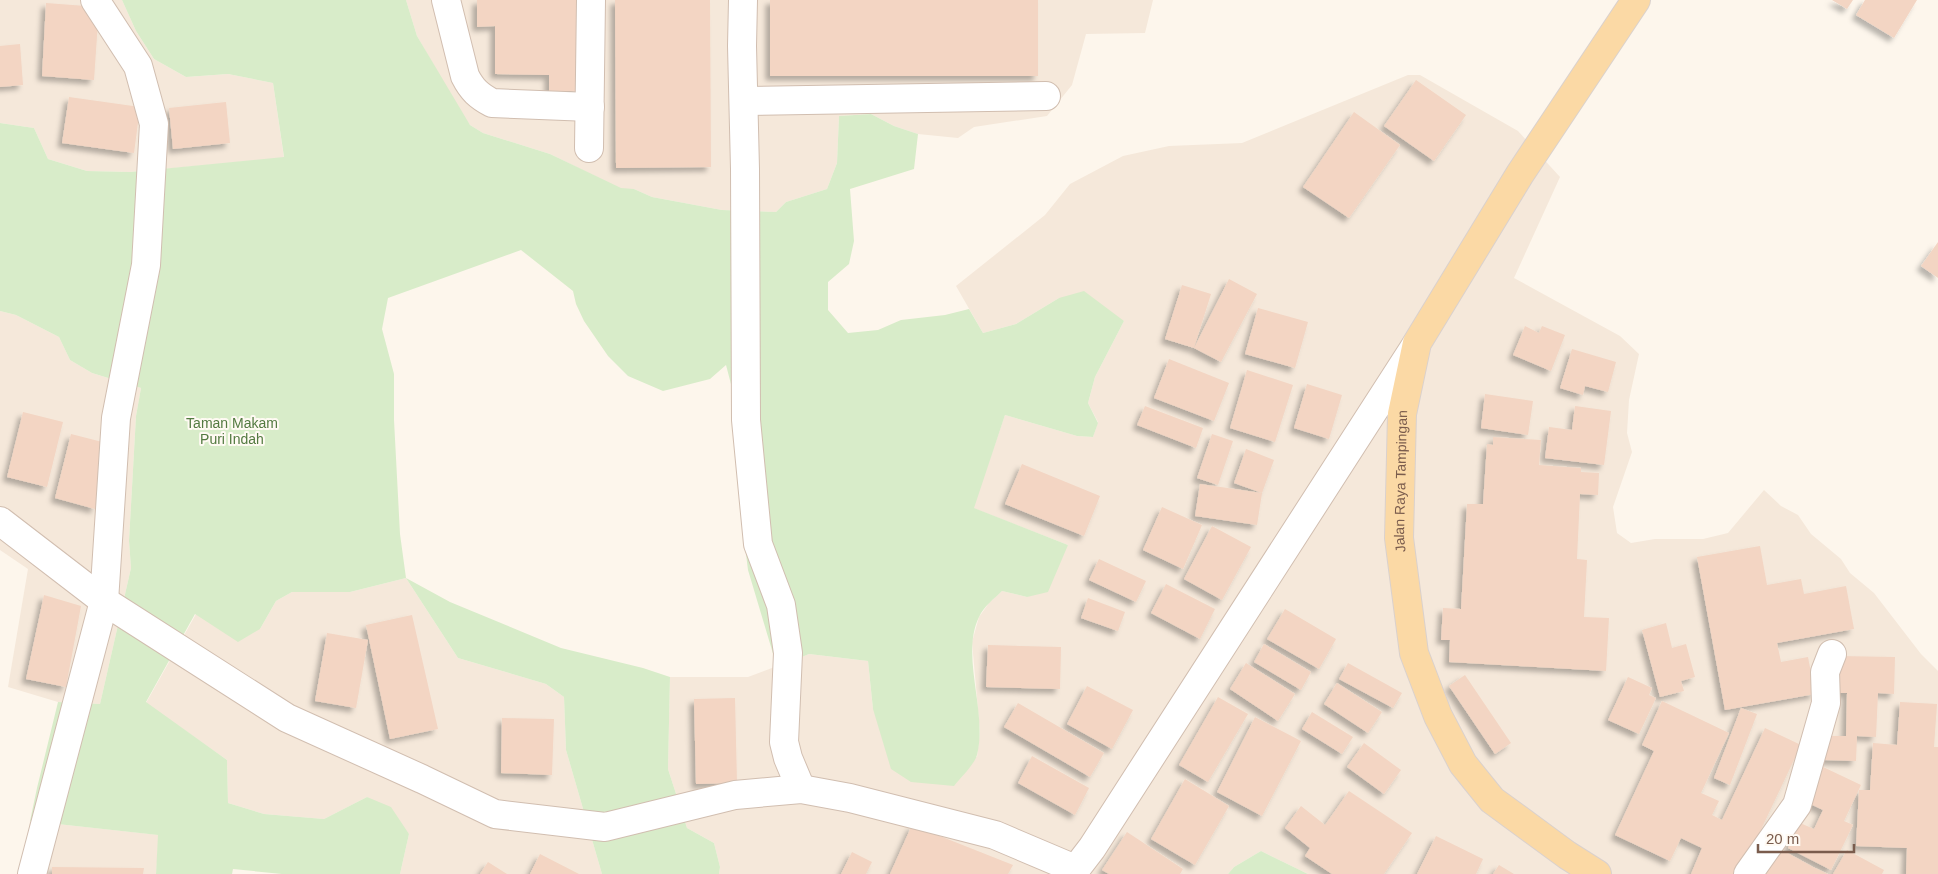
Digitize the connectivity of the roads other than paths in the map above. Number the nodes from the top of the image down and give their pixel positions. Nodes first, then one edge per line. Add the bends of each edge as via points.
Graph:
1 (95, 0) edge
2 (446, 0) edge
3 (591, 0) edge
4 (743, 0) edge
5 (1636, 0) edge
6 (1046, 96) dead end
7 (744, 100) junction
8 (590, 108) junction
9 (589, 148) dead end
10 (1417, 343) junction
11 (0, 522) edge
12 (104, 601) junction
13 (1832, 654) dead end
14 (801, 789) junction
15 (1073, 871) edge
16 (32, 874) edge
17 (1597, 874) edge
18 (1748, 874) edge

1 - 12 street via 138,66 154,124 146,265 116,418
2 - 8 street via 465,76 478,96 492,102
3 - 8 street
4 - 7 street
5 - 10 main road, Jalan Raya Tampingan via 1520,174
6 - 7 street
7 - 14 street via 746,420 758,544 781,605 788,653 784,742
8 - 9 street
10 - 15 street via 1097,840
10 - 17 main road, Jalan Raya Tampingan via 1402,414 1399,538 1414,653 1438,716 1463,764 1492,800
11 - 12 street
12 - 14 street via 287,718 495,814 605,827 735,796
12 - 16 street
13 - 18 street via 1825,672 1826,702 1796,806
14 - 15 street via 850,798 995,835

